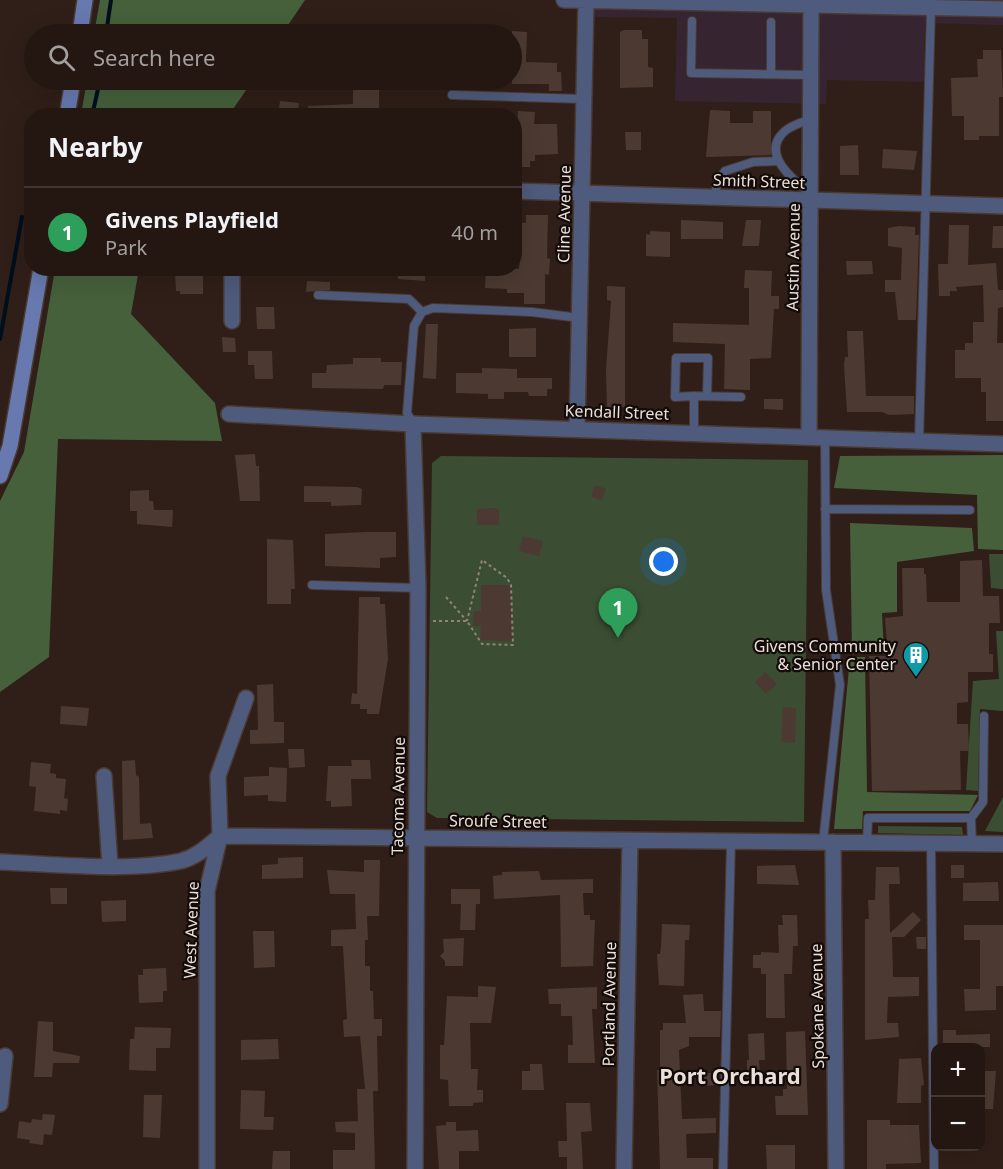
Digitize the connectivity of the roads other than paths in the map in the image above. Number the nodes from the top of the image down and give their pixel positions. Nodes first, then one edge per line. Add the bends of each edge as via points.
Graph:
1 (85, 0) edge
2 (564, 0) edge
3 (586, 0) edge
4 (622, 1) edge
5 (681, 1) edge
6 (722, 2) edge
7 (811, 6) junction
8 (931, 8) junction
9 (1003, 9) edge
10 (692, 21) dead end
11 (771, 22) dead end
12 (81, 24) edge
13 (771, 74) junction
14 (811, 75) junction
15 (71, 90) edge
16 (452, 95) dead end
17 (584, 99) junction
18 (68, 108) edge
19 (811, 119) junction
20 (778, 161) junction
21 (522, 190) edge
22 (582, 193) junction
23 (714, 198) junction
24 (811, 198) junction
25 (927, 204) junction
26 (1003, 206) edge
27 (40, 276) edge
28 (232, 276) edge
29 (318, 295) dead end
30 (422, 312) junction
31 (580, 318) junction
32 (232, 321) dead end
33 (694, 396) junction
34 (707, 396) junction
35 (741, 397) dead end
36 (230, 414) dead end
37 (413, 424) junction
38 (578, 429) junction
39 (694, 433) junction
40 (817, 437) junction
41 (919, 441) junction
42 (1003, 444) edge
43 (0, 476) edge
44 (825, 509) junction
45 (970, 510) dead end
46 (312, 585) dead end
47 (418, 588) junction
48 (246, 698) dead end
49 (984, 717) dead end
50 (104, 776) dead end
51 (971, 818) junction
52 (220, 836) junction
53 (415, 838) junction
54 (630, 840) junction
55 (731, 841) junction
56 (828, 842) junction
57 (867, 842) junction
58 (931, 843) junction
59 (972, 844) junction
60 (1003, 844) edge
61 (1, 862) edge
62 (110, 866) junction
63 (5, 1056) dead end
64 (0, 1104) edge
65 (207, 1169) edge
66 (415, 1169) edge
67 (624, 1169) edge
68 (723, 1169) edge
69 (836, 1169) edge
70 (934, 1169) edge

1 - 12 main road
2 - 3 street
3 - 4 street
3 - 17 street, Cline Avenue
4 - 5 street
5 - 6 street
6 - 7 street
7 - 8 street
7 - 14 street, Austin Avenue
8 - 9 street
8 - 25 lane
10 - 13 lane via 691,73
11 - 13 lane
13 - 14 lane
14 - 19 street, Austin Avenue
15 - 18 main road
16 - 17 lane
17 - 22 street, Cline Avenue
19 - 20 lane via 782,135 777,146
19 - 24 street, Austin Avenue
20 - 23 lane via 753,162 725,171
20 - 24 lane via 789,178
21 - 22 street, Smith Street
22 - 23 street, Smith Street
22 - 31 street, Cline Avenue
23 - 24 street, Smith Street
24 - 25 street, Smith Street
24 - 40 street, Austin Avenue
25 - 26 street, Smith Street
25 - 41 lane
27 - 43 main road via 10,446
28 - 32 street
29 - 30 lane via 409,299
30 - 31 lane via 433,308
30 - 37 lane via 414,326 407,412
31 - 38 street, Cline Avenue
33 - 34 lane
33 - 34 lane via 675,397 676,358 708,358
33 - 39 lane
34 - 35 lane
36 - 37 street, Kendall Street
37 - 38 street, Kendall Street
37 - 47 street, Tacoma Avenue
38 - 39 street, Kendall Street
39 - 40 street, Kendall Street
40 - 41 street, Kendall Street
40 - 44 lane
41 - 42 street, Kendall Street
44 - 45 lane
44 - 56 lane via 828,611 840,667
46 - 47 lane
47 - 53 street, Tacoma Avenue
48 - 52 street, West Avenue via 218,776
49 - 51 lane via 983,802
50 - 62 street
51 - 57 lane via 868,818
51 - 59 lane
52 - 53 street, Sroufe Street
52 - 62 street via 199,853 182,860
52 - 65 street, West Avenue via 207,891
53 - 54 street, Sroufe Street
53 - 66 street, Tacoma Avenue
54 - 55 street, Sroufe Street
54 - 67 street, Portland Avenue
55 - 56 street, Sroufe Street
55 - 68 lane
56 - 57 street, Sroufe Street
56 - 69 street, Spokane Avenue
57 - 58 street, Sroufe Street
58 - 59 street, Sroufe Street
58 - 70 lane
59 - 60 street, Sroufe Street
61 - 62 street
63 - 64 street

